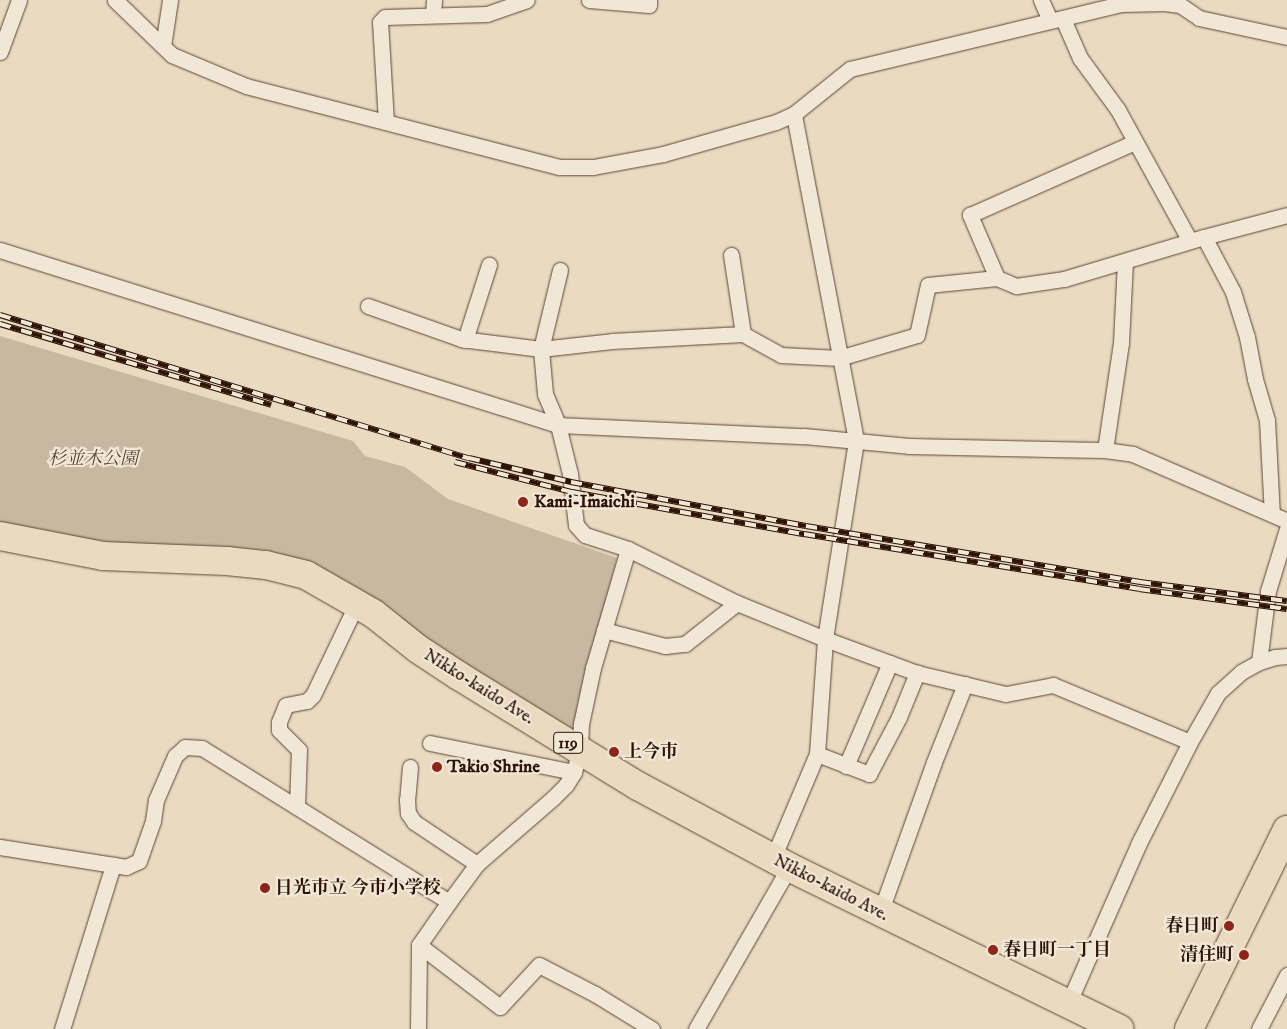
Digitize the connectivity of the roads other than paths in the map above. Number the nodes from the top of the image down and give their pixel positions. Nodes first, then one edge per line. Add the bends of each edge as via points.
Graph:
1 (19, 0) edge
2 (114, 0) edge
3 (170, 0) edge
4 (434, 0) edge
5 (527, 0) edge
6 (589, 0) edge
7 (649, 0) edge
8 (1041, 0) edge
9 (1120, 2) edge
10 (1066, 13) edge
11 (433, 16) junction
12 (1287, 38) edge
13 (162, 46) junction
14 (0, 52) edge
15 (794, 114) junction
16 (386, 122) junction
17 (1134, 142) junction
18 (1287, 215) edge
19 (1197, 239) junction
20 (0, 250) edge
21 (731, 255) dead end
22 (1125, 261) junction
23 (489, 265) dead end
24 (560, 270) dead end
25 (997, 278) junction
26 (368, 306) dead end
27 (743, 334) junction
28 (465, 340) junction
29 (542, 349) junction
30 (839, 358) junction
31 (558, 425) junction
32 (856, 440) junction
33 (1105, 450) junction
34 (1272, 514) junction
35 (1287, 521) edge
36 (1287, 529) edge
37 (0, 536) edge
38 (628, 549) junction
39 (357, 603) junction
40 (736, 603) junction
41 (604, 630) junction
42 (825, 639) junction
43 (1287, 656) edge
44 (1260, 662) junction
45 (890, 663) junction
46 (917, 673) junction
47 (966, 684) junction
48 (1190, 742) junction
49 (430, 743) dead end
50 (817, 754) junction
51 (577, 761) junction
52 (846, 766) junction
53 (410, 767) dead end
54 (297, 807) junction
55 (1285, 839) edge
56 (0, 848) edge
57 (781, 863) junction
58 (476, 864) junction
59 (113, 865) junction
60 (450, 902) junction
61 (880, 913) junction
62 (419, 945) junction
63 (1287, 975) edge
64 (1068, 1004) junction
65 (1102, 1025) edge
66 (62, 1029) edge
67 (418, 1029) edge
68 (652, 1029) edge
69 (696, 1029) edge
70 (1189, 1029) edge
71 (1259, 1029) edge

1 - 14 street
2 - 13 street
3 - 13 street
4 - 11 street
5 - 11 street via 487,14
6 - 7 street via 649,5
8 - 10 street
9 - 10 street
9 - 12 street via 1180,6 1199,18
10 - 15 street via 850,69
10 - 17 street via 1080,58 1118,110
11 - 16 street via 385,17 380,22
13 - 16 street via 172,54 246,86
15 - 16 street via 663,154 593,167 560,167
15 - 30 street
17 - 19 street
17 - 25 street via 970,215
18 - 19 street
19 - 22 street
19 - 34 street via 1233,292 1247,337 1267,420
20 - 31 street
21 - 27 street
22 - 25 street via 1064,279 1016,286
22 - 33 street via 1121,343
23 - 28 street
24 - 29 street
25 - 30 street via 928,285 917,335
26 - 28 street
27 - 29 street via 612,341
27 - 30 street via 781,355
28 - 29 street
29 - 31 street via 545,394
30 - 32 street
31 - 32 street
31 - 38 street via 570,474 576,525 585,535
32 - 33 street via 909,446
32 - 42 street
33 - 34 street via 1133,454
34 - 35 street
36 - 44 street via 1268,590
37 - 39 highway, Nikko-kaido Ave. / 119 via 103,556 227,561 266,566 306,576
38 - 40 street
38 - 41 street
39 - 51 highway, Nikko-kaido Ave. / 119
39 - 54 street via 313,695 307,701 286,705 279,722 279,730 299,750
40 - 41 street via 685,644 665,646
40 - 42 street
41 - 51 street via 581,724
42 - 45 street
42 - 50 street
43 - 44 street
44 - 48 street via 1241,672 1218,692
45 - 46 street
45 - 52 street
46 - 47 street
46 - 52 street via 899,717 869,774
47 - 48 street via 1006,694 1053,685
47 - 61 street via 934,762
48 - 64 street via 1138,845
49 - 51 street
50 - 52 street
50 - 57 street
51 - 57 highway, Nikko-kaido Ave. / 119 via 638,786
51 - 58 street via 566,785
53 - 58 street via 407,800 408,813 414,822
54 - 59 street via 202,748 185,747 175,756 156,800 153,821 139,862 126,867
54 - 60 street
55 - 70 highway
56 - 59 street
57 - 61 highway, Nikko-kaido Ave. / 119
57 - 69 street
58 - 60 street
59 - 66 street
60 - 62 street
61 - 64 highway, Nikko-kaido Ave. / 119
62 - 67 street
62 - 68 street via 500,1007 539,965
63 - 71 street
64 - 65 highway, Nikko-kaido Ave. / 119

